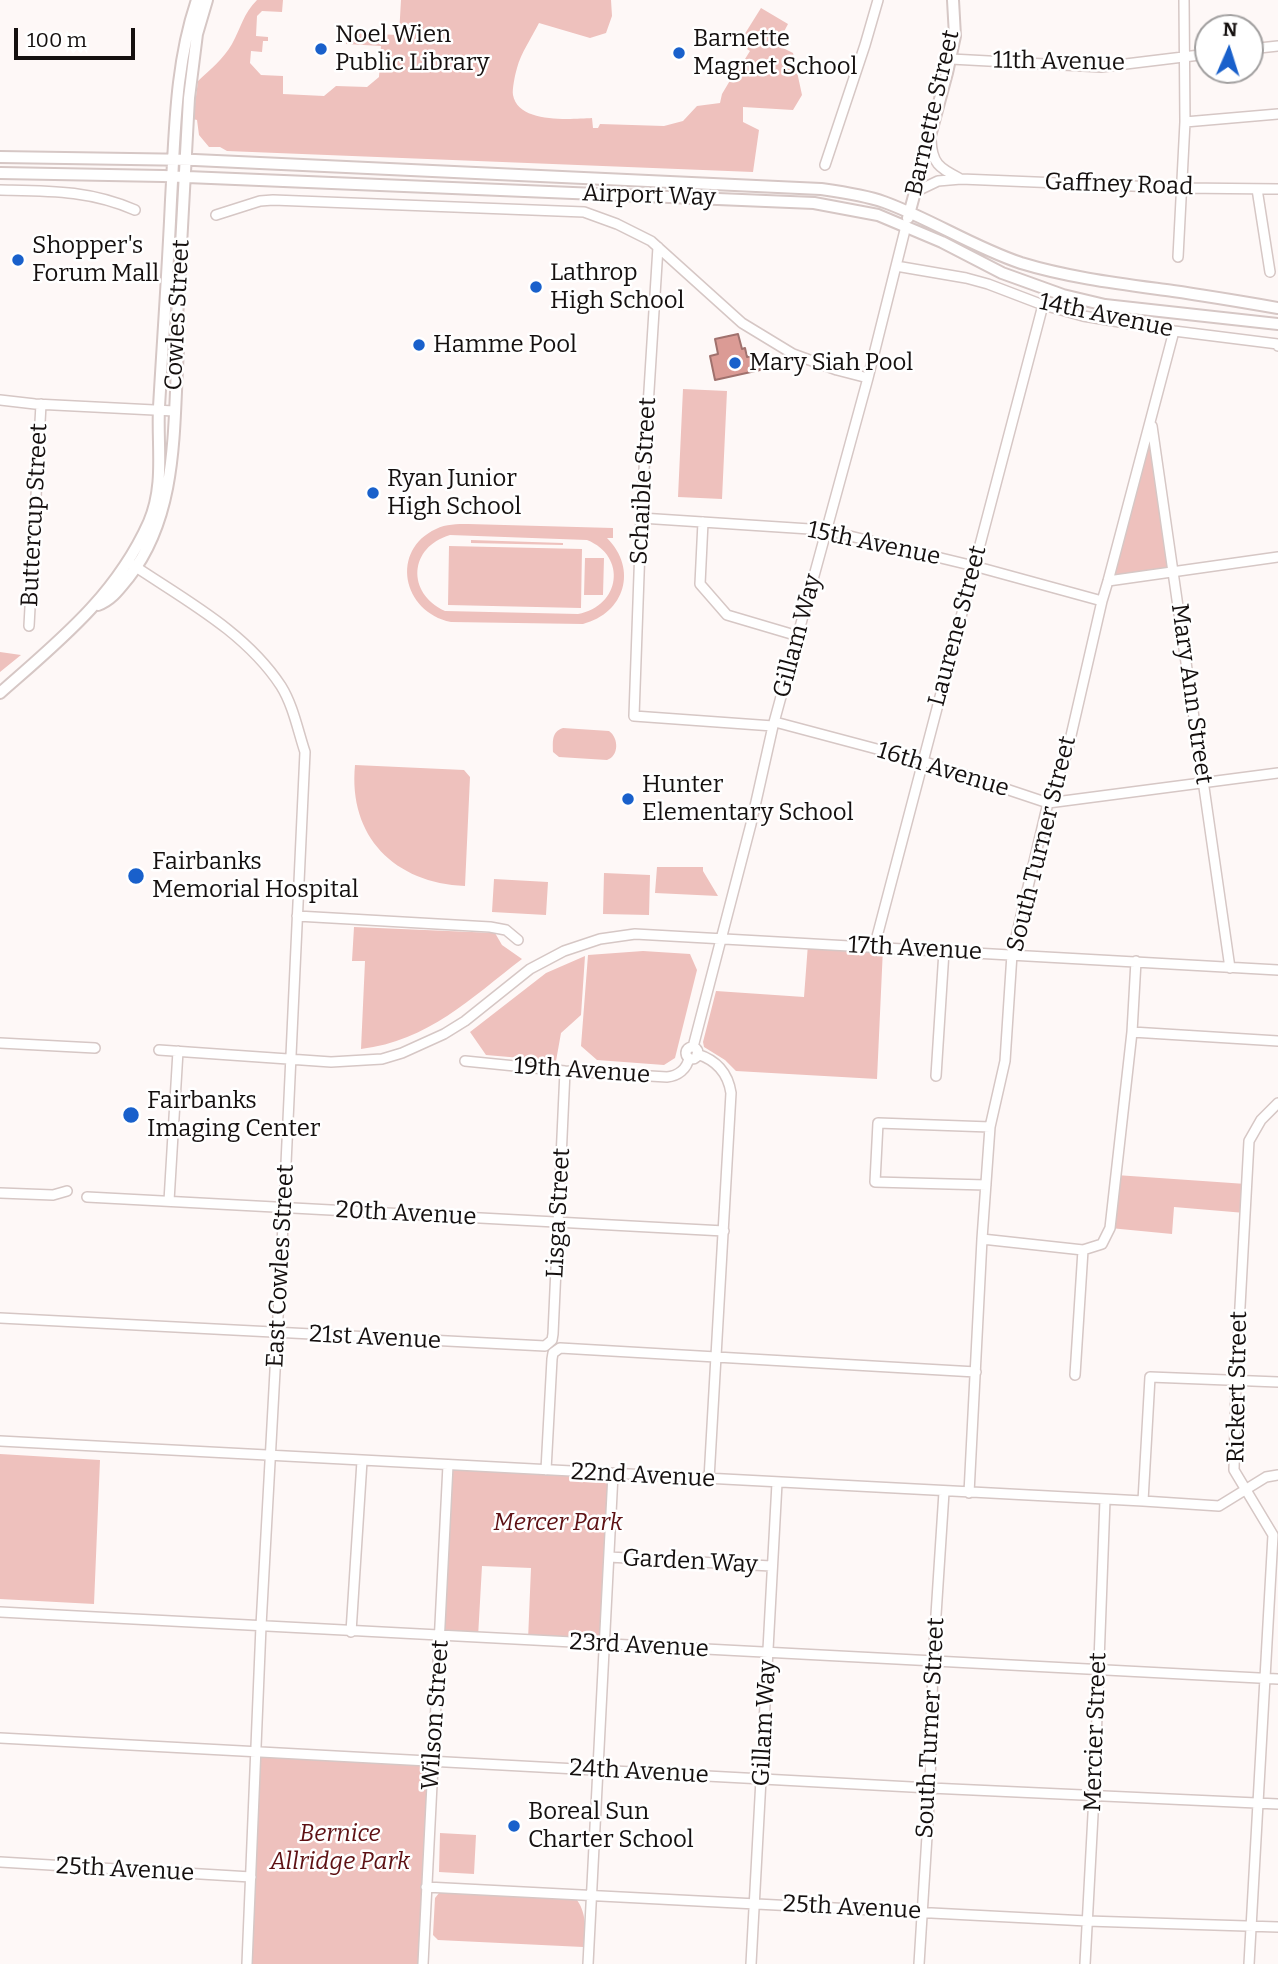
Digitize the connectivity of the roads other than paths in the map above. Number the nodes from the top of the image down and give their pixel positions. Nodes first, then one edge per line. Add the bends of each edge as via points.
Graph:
1 (197, 0) edge
2 (207, 0) edge
3 (878, 0) edge
4 (953, 0) edge
5 (1184, 0) edge
6 (1194, 56) edge
7 (1183, 57) junction
8 (951, 59) junction
9 (1278, 114) edge
10 (1185, 122) junction
11 (930, 136) junction
12 (0, 157) edge
13 (180, 160) junction
14 (825, 165) dead end
15 (0, 173) edge
16 (179, 177) junction
17 (961, 179) junction
18 (1181, 187) junction
19 (1257, 188) junction
20 (1278, 189) edge
21 (0, 190) edge
22 (915, 192) junction
23 (135, 210) dead end
24 (910, 213) junction
25 (216, 215) dead end
26 (906, 226) junction
27 (658, 247) junction
28 (1178, 257) dead end
29 (896, 266) junction
30 (1270, 272) dead end
31 (1043, 305) junction
32 (1278, 308) edge
33 (1278, 324) edge
34 (1174, 331) junction
35 (1278, 345) edge
36 (868, 378) junction
37 (0, 400) edge
38 (41, 404) junction
39 (159, 410) junction
40 (174, 411) junction
41 (1151, 421) junction
42 (641, 518) junction
43 (703, 522) junction
44 (825, 530) junction
45 (1278, 557) edge
46 (132, 565) junction
47 (974, 566) junction
48 (1173, 571) junction
49 (1108, 581) junction
50 (1101, 601) junction
51 (29, 626) dead end
52 (797, 635) junction
53 (0, 693) edge
54 (634, 716) joint
55 (774, 724) junction
56 (922, 761) junction
57 (1278, 773) edge
58 (1203, 783) junction
59 (1048, 803) junction
60 (297, 916) junction
61 (721, 938) junction
62 (518, 940) dead end
63 (874, 948) junction
64 (944, 951) junction
65 (1012, 954) junction
66 (1136, 961) junction
67 (1230, 968) junction
68 (1278, 970) edge
69 (1132, 1032) junction
70 (1278, 1041) edge
71 (0, 1043) edge
72 (95, 1048) dead end
73 (159, 1050) dead end
74 (178, 1051) junction
75 (693, 1053) junction
76 (291, 1060) junction
77 (465, 1061) dead end
78 (565, 1071) junction
79 (936, 1076) dead end
80 (1278, 1103) edge
81 (990, 1127) junction
82 (986, 1185) junction
83 (66, 1191) dead end
84 (0, 1193) edge
85 (88, 1197) dead end
86 (169, 1201) junction
87 (284, 1207) junction
88 (558, 1222) junction
89 (724, 1231) junction
90 (982, 1239) junction
91 (1083, 1250) junction
92 (0, 1318) edge
93 (277, 1332) junction
94 (540, 1347) joint
95 (717, 1356) junction
96 (976, 1372) junction
97 (1075, 1375) dead end
98 (1236, 1380) junction
99 (1278, 1382) edge
100 (0, 1441) edge
101 (271, 1456) junction
102 (362, 1461) junction
103 (448, 1465) junction
104 (546, 1470) junction
105 (613, 1474) junction
106 (1278, 1475) edge
107 (709, 1479) junction
108 (777, 1483) junction
109 (1245, 1490) junction
110 (944, 1492) junction
111 (969, 1493) junction
112 (1105, 1500) junction
113 (1143, 1501) junction
114 (609, 1557) junction
115 (771, 1566) junction
116 (0, 1612) edge
117 (261, 1626) junction
118 (351, 1632) junction
119 (441, 1635) junction
120 (605, 1644) junction
121 (769, 1653) junction
122 (933, 1661) junction
123 (1099, 1670) junction
124 (1264, 1678) junction
125 (1278, 1679) edge
126 (0, 1738) edge
127 (256, 1753) junction
128 (432, 1762) junction
129 (598, 1770) junction
130 (762, 1778) junction
131 (930, 1788) junction
132 (1094, 1796) junction
133 (1258, 1804) junction
134 (1278, 1804) edge
135 (0, 1862) edge
136 (251, 1877) junction
137 (426, 1887) junction
138 (591, 1895) junction
139 (755, 1902) junction
140 (921, 1912) junction
141 (1087, 1921) junction
142 (1251, 1926) junction
143 (1278, 1927) edge
144 (247, 1964) edge
145 (423, 1964) edge
146 (588, 1964) edge
147 (751, 1964) edge
148 (919, 1964) edge
149 (1085, 1964) edge
150 (1249, 1964) edge

1 - 13 main road, Cowles Street via 180,78
2 - 13 main road, Cowles Street via 197,34
3 - 14 street
4 - 8 main road, Barnette Street
5 - 7 street
6 - 7 street, 11th Avenue
7 - 8 street, 11th Avenue via 1101,67
7 - 10 street
8 - 11 main road, Barnette Street
9 - 10 street
10 - 18 street
11 - 17 street via 932,156 940,168
11 - 22 main road, Barnette Street
12 - 13 main road, Airport Way
13 - 16 main road, Cowles Street
13 - 24 main road, Airport Way via 821,189 883,202
15 - 16 main road, Airport Way
16 - 26 main road, Airport Way via 814,203 878,215
16 - 39 main road, Cowles Street
16 - 40 main road, Cowles Street
17 - 18 street, Gaffney Road
17 - 22 street, Gaffney Road via 938,181
18 - 19 street, Gaffney Road
18 - 28 street
19 - 20 street, Gaffney Road
19 - 30 street
21 - 23 street via 77,193
22 - 24 main road, Barnette Street
24 - 26 main road, Barnette Street
24 - 32 main road, Airport Way via 988,250 1047,270
25 - 27 street via 273,200 584,212
26 - 29 street, Gillam Way
26 - 33 main road, Airport Way via 1002,273 1063,295 1105,305
27 - 36 street via 756,332 807,360
27 - 42 street, Schaible Street
29 - 31 street, 14th Avenue via 966,278
29 - 36 street, Gillam Way
31 - 34 street, 14th Avenue
31 - 47 street, Laurene Street
34 - 35 street, 14th Avenue
34 - 41 street, South Turner Street
36 - 44 street, Gillam Way
37 - 38 street
38 - 39 street
38 - 51 street, Buttercup Street
39 - 40 street
39 - 46 main road, Cowles Street via 157,496
40 - 46 main road, Cowles Street via 165,499 152,536
41 - 48 street, Mary Ann Street
41 - 49 street, South Turner Street
42 - 43 street, 15th Avenue
42 - 54 street, Schaible Street
43 - 44 street, 15th Avenue
43 - 52 street via 700,584 727,615
44 - 47 street, 15th Avenue
44 - 52 street, Gillam Way
45 - 48 street
46 - 53 main road via 95,606
46 - 60 street, East Cowles Street via 225,626 259,657 285,694 305,752
47 - 50 street, 15th Avenue
47 - 56 street, Laurene Street
48 - 49 street
48 - 58 street, Mary Ann Street
49 - 50 street, South Turner Street
50 - 59 street, South Turner Street via 1067,753
52 - 55 street, Gillam Way
54 - 55 street, 16th Avenue
55 - 56 street, 16th Avenue
55 - 61 street, Gillam Way
56 - 59 street, 16th Avenue
56 - 63 street, Laurene Street
57 - 58 street, 16th Avenue
58 - 59 street, 16th Avenue
58 - 67 street, Mary Ann Street
59 - 65 street, South Turner Street
60 - 62 street via 490,927 506,930
60 - 76 street, East Cowles Street
61 - 63 street, 17th Avenue
61 - 75 street, Gillam Way
61 - 76 street, 17th Avenue via 635,934 591,941 530,969 465,1021 402,1053 358,1061
63 - 64 street, 17th Avenue
64 - 65 street, 17th Avenue
64 - 79 street
65 - 66 street, 17th Avenue
65 - 81 street, South Turner Street via 1006,1061
66 - 67 street, 17th Avenue
66 - 69 street
67 - 68 street, 17th Avenue
69 - 70 street
69 - 91 street via 1110,1228 1102,1244
71 - 72 street
73 - 74 street
74 - 76 street
74 - 86 street
75 - 78 street, 19th Avenue via 683,1070 670,1077
75 - 89 street via 719,1066 730,1089
76 - 87 street, East Cowles Street
77 - 78 street, 19th Avenue
78 - 88 street, Lisga Street
80 - 98 street, Rickert Street via 1249,1141
81 - 82 street, South Turner Street
81 - 82 street via 878,1123 875,1182
82 - 90 street, South Turner Street
83 - 84 street via 53,1195
85 - 86 street, 20th Avenue
86 - 87 street, 20th Avenue
87 - 88 street, 20th Avenue
87 - 93 street, East Cowles Street
88 - 89 street, 20th Avenue
88 - 94 street, Lisga Street via 553,1334 549,1344
89 - 95 street
90 - 91 street
90 - 96 street, South Turner Street
91 - 97 street
92 - 93 street, 21st Avenue
93 - 94 street, 21st Avenue
93 - 101 street, East Cowles Street
95 - 96 street
95 - 104 street via 560,1348 552,1353
95 - 107 street
96 - 111 street, South Turner Street
98 - 99 street
98 - 109 street, Rickert Street via 1234,1470
98 - 113 street via 1150,1377
100 - 101 street, 22nd Avenue
101 - 102 street, 22nd Avenue
101 - 117 street, East Cowles Street
102 - 103 street, 22nd Avenue
102 - 118 street
103 - 104 street, 22nd Avenue
103 - 119 street, Wilson Street
104 - 105 street, 22nd Avenue
105 - 107 street, 22nd Avenue
105 - 114 street
106 - 109 street, 22nd Avenue
107 - 108 street, 22nd Avenue
108 - 110 street, 22nd Avenue
108 - 115 street, Gillam Way
109 - 113 street, 22nd Avenue via 1219,1507
109 - 124 street, Rickert Street via 1273,1535
110 - 111 street, 22nd Avenue
110 - 122 street, South Turner Street
111 - 112 street, 22nd Avenue
112 - 113 street, 22nd Avenue
112 - 123 street, Mercier Street
114 - 115 street, Garden Way
114 - 120 street
115 - 121 street, Gillam Way
116 - 117 street, 23rd Avenue
117 - 118 street, 23rd Avenue
117 - 127 street, East Cowles Street
118 - 119 street, 23rd Avenue
119 - 120 street, 23rd Avenue
119 - 128 street, Wilson Street
120 - 121 street, 23rd Avenue
120 - 129 street
121 - 122 street, 23rd Avenue
121 - 130 street, Gillam Way
122 - 123 street, 23rd Avenue
122 - 131 street, South Turner Street
123 - 124 street, 23rd Avenue
123 - 132 street, Mercier Street
124 - 125 street, 23rd Avenue
124 - 133 street, Rickert Street
126 - 127 street, 24th Avenue
127 - 128 street, 24th Avenue
127 - 136 street, East Cowles Street
128 - 129 street, 24th Avenue
128 - 137 street, Wilson Street
129 - 130 street, 24th Avenue
129 - 138 street
130 - 131 street, 24th Avenue
130 - 139 street, Gillam Way
131 - 132 street, 24th Avenue
131 - 140 street, South Turner Street
132 - 133 street, 24th Avenue
132 - 141 street, Mercier Street
133 - 134 street, 24th Avenue
133 - 142 street, Rickert Street
135 - 136 street, 25th Avenue
136 - 144 street, East Cowles Street
137 - 138 street, 25th Avenue
137 - 145 street, Wilson Street
138 - 139 street, 25th Avenue
138 - 146 street
139 - 140 street, 25th Avenue
139 - 147 street, Gillam Way
140 - 141 street, 25th Avenue
140 - 148 street, South Turner Street
141 - 142 street, 25th Avenue
141 - 149 street, Mercier Street
142 - 143 street, 25th Avenue
142 - 150 street, Rickert Street

